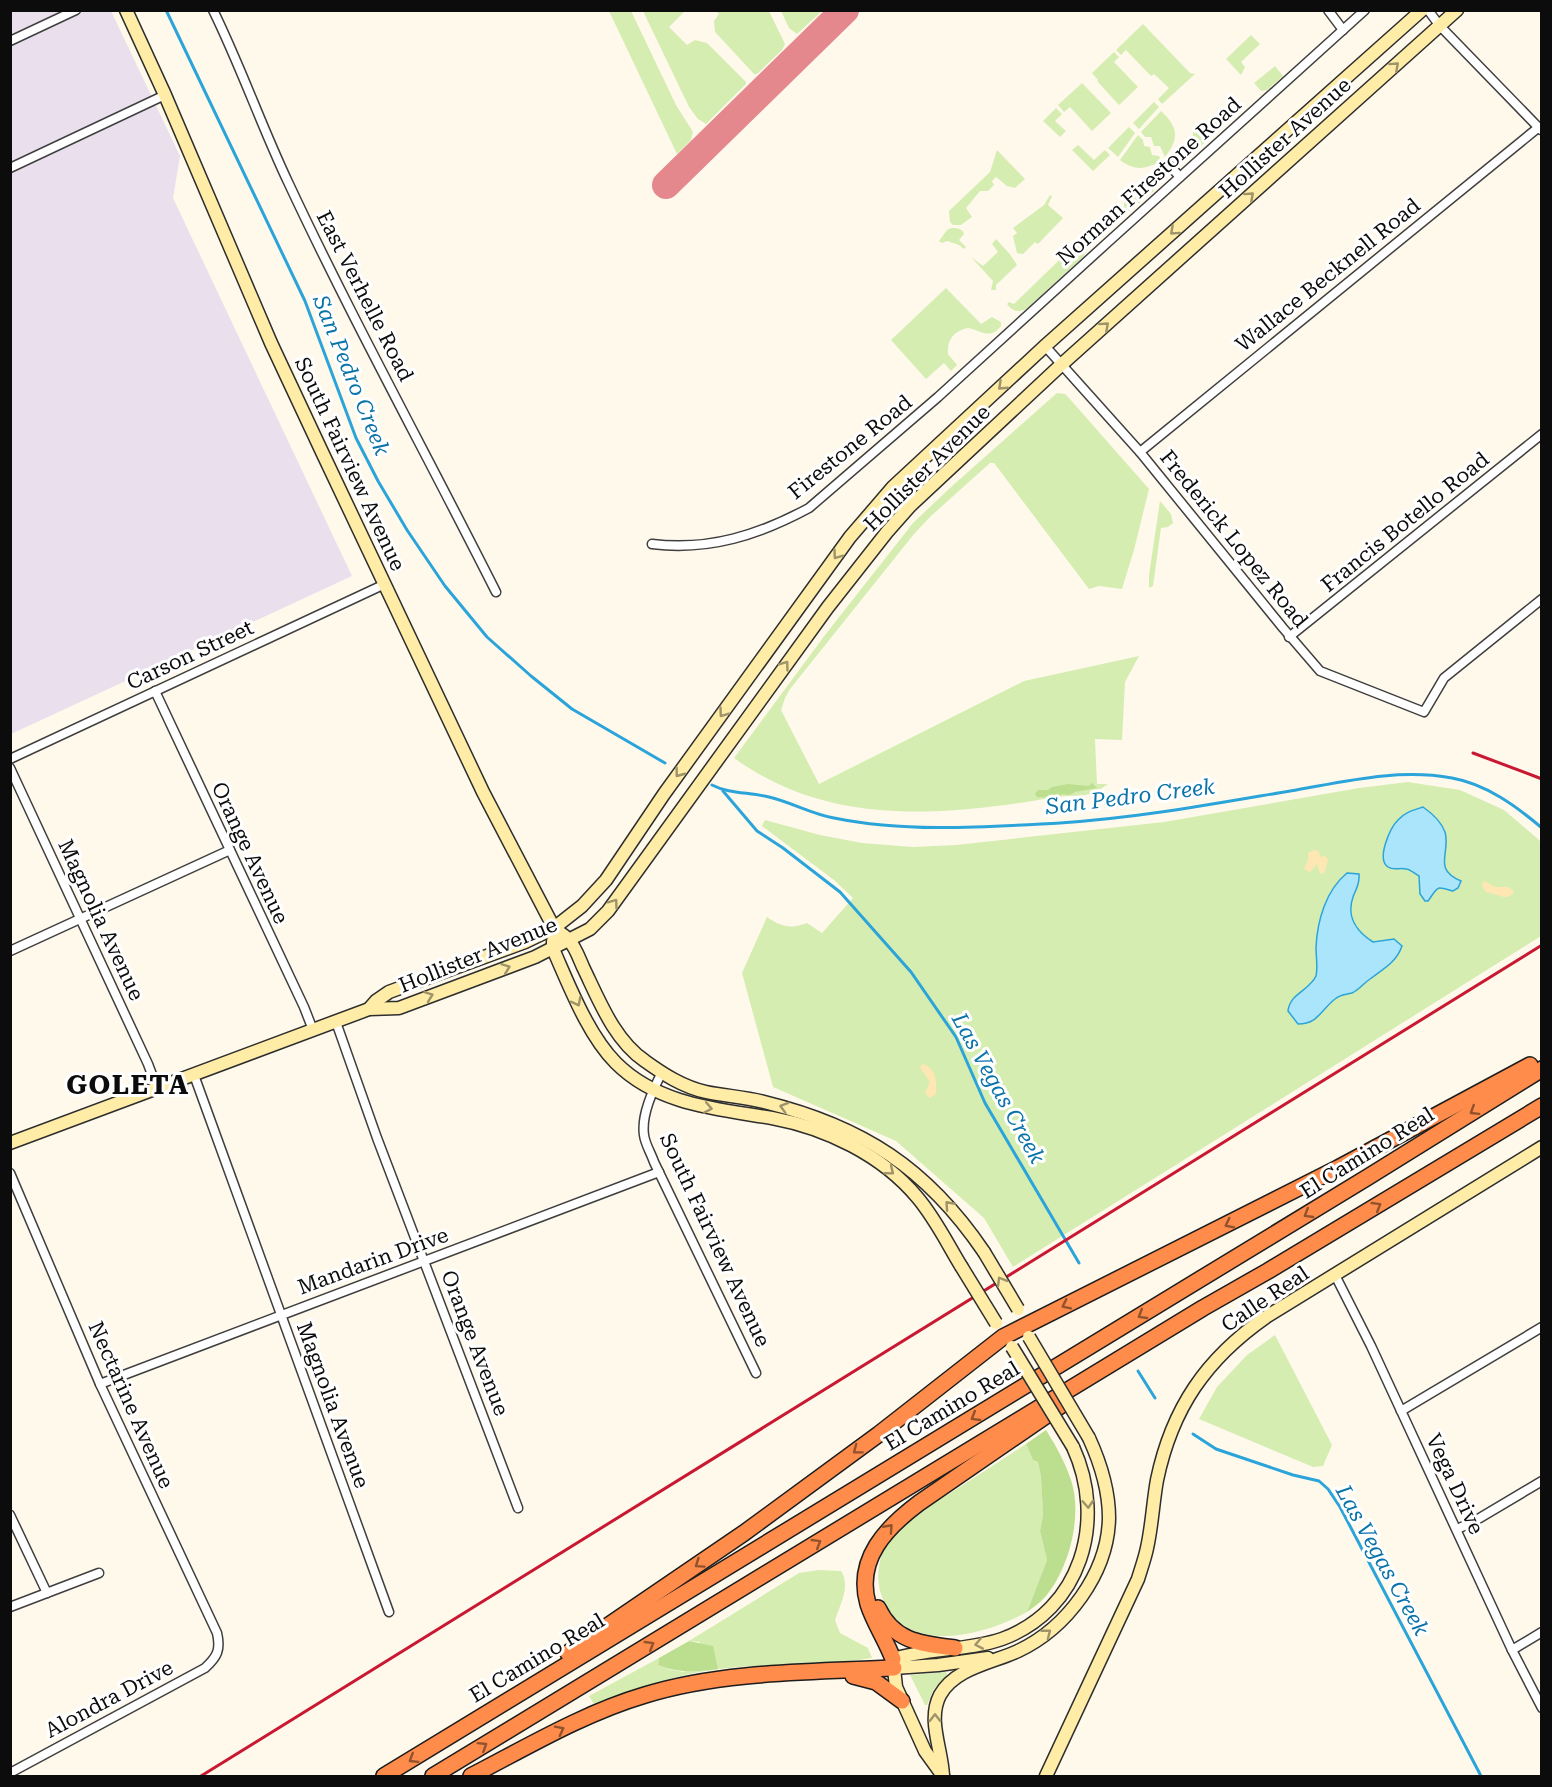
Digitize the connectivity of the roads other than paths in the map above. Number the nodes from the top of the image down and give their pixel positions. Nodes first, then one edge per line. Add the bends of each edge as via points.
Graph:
1 (76, 10) edge
2 (126, 10) edge
3 (213, 10) edge
4 (1328, 10) edge
5 (1365, 10) edge
6 (1422, 10) edge
7 (1428, 10) edge
8 (1457, 10) edge
9 (1440, 26) junction
10 (1343, 30) junction
11 (10, 41) edge
12 (165, 95) junction
13 (1540, 129) edge
14 (1170, 166) dead end
15 (10, 168) edge
16 (1180, 177) junction
17 (1045, 346) junction
18 (1061, 365) junction
19 (958, 379) joint
20 (1542, 435) edge
21 (1140, 452) junction
22 (652, 544) dead end
23 (385, 584) junction
24 (496, 592) dead end
25 (1542, 599) edge
26 (1289, 637) junction
27 (155, 691) junction
28 (10, 759) edge
29 (10, 768) edge
30 (230, 850) junction
31 (80, 918) junction
32 (554, 928) junction
33 (570, 940) junction
34 (552, 949) junction
35 (10, 951) edge
36 (369, 1009) junction
37 (336, 1022) junction
38 (313, 1030) junction
39 (1542, 1061) edge
40 (1542, 1069) edge
41 (662, 1072) junction
42 (194, 1075) junction
43 (157, 1088) junction
44 (653, 1089) junction
45 (1542, 1106) edge
46 (10, 1143) edge
47 (1542, 1147) edge
48 (659, 1172) junction
49 (10, 1173) edge
50 (424, 1261) junction
51 (1335, 1275) junction
52 (280, 1315) junction
53 (1542, 1327) edge
54 (1026, 1331) junction
55 (1008, 1342) junction
56 (1119, 1359) junction
57 (756, 1372) dead end
58 (100, 1384) junction
59 (1401, 1411) junction
60 (1542, 1481) edge
61 (518, 1508) dead end
62 (10, 1515) edge
63 (1456, 1529) junction
64 (870, 1560) junction
65 (99, 1573) dead end
66 (47, 1593) junction
67 (10, 1607) edge
68 (389, 1612) dead end
69 (1542, 1632) edge
70 (955, 1648) junction
71 (1512, 1650) junction
72 (219, 1651) joint
73 (1001, 1658) junction
74 (893, 1664) junction
75 (724, 1680) junction
76 (517, 1696) junction
77 (902, 1701) junction
78 (1542, 1708) edge
79 (10, 1773) edge
80 (384, 1776) edge
81 (434, 1776) edge
82 (471, 1776) edge
83 (943, 1776) edge
84 (1046, 1776) edge

1 - 11 street
2 - 12 main road, South Fairview Avenue
3 - 24 street, East Verhelle Road via 287,180 366,343
4 - 10 street
5 - 10 street, Norman Firestone Road
6 -> 17 main road, Hollister Avenue
7 - 9 street
8 - 9 main road, Hollister Avenue
9 - 13 street
18 -> 9 main road, Hollister Avenue
10 - 16 street, Norman Firestone Road
12 - 15 street
12 - 23 main road, South Fairview Avenue via 267,332
13 - 21 street, Wallace Becknell Road
14 - 16 street
16 - 19 street, Norman Firestone Road
17 - 18 street, Frederick Lopez Road
17 -> 32 main road, Hollister Avenue via 893,486 850,537 606,880
18 - 21 street, Frederick Lopez Road
33 -> 18 main road, Hollister Avenue via 601,920 886,532
19 - 22 street, Firestone Road via 846,479 785,521 707,545
20 - 26 street, Francis Botello Road
21 - 26 street, Frederick Lopez Road
23 - 27 street, Carson Street
23 - 32 main road, South Fairview Avenue via 490,807
25 - 26 street, Frederick Lopez Road via 1444,678 1424,712 1320,671
27 - 28 street, Carson Street
27 - 30 street, Orange Avenue
29 - 31 street, Magnolia Avenue
30 - 31 street
30 - 38 street, Orange Avenue
31 - 35 street
31 - 43 street, Magnolia Avenue
32 - 33 main road, South Fairview Avenue
32 - 34 main road
32 - 36 main road, Hollister Avenue via 389,992
33 - 34 main road, Hollister Avenue
33 - 41 main road, South Fairview Avenue via 621,1039 632,1052
36 -> 34 main road, Hollister Avenue via 399,1008
34 -> 44 main road, South Fairview Avenue via 584,1014 614,1062
36 - 37 main road, Hollister Avenue
37 - 38 main road, Hollister Avenue
37 - 50 street, Orange Avenue
38 - 42 main road, Hollister Avenue
39 -> 54 highway
40 -> 76 highway, El Camino Real
41 - 44 street, South Fairview Avenue
54 -> 41 main road, South Fairview Avenue, bridge via 1018,1309 957,1215 925,1181 889,1154 829,1121 745,1097 697,1089
42 - 43 main road, Hollister Avenue
42 - 52 street, Magnolia Avenue
43 - 46 main road, Hollister Avenue
44 - 48 street, South Fairview Avenue via 644,1137
44 -> 55 main road, South Fairview Avenue, bridge via 701,1107 802,1126 852,1146 882,1165 924,1206
56 -> 45 highway
47 - 51 main road, Calle Real
48 - 50 street, Mandarin Drive
48 - 57 street, South Fairview Avenue
49 - 58 street, Nectarine Avenue
50 - 52 street, Mandarin Drive
50 - 61 street, Orange Avenue
51 - 59 street, Vega Drive
51 - 84 main road, Calle Real via 1244,1333 1220,1354 1178,1414 1157,1481 1147,1549 1138,1579
52 - 58 street, Mandarin Drive
52 - 68 street, Magnolia Avenue
53 - 59 street
54 - 55 highway
73 -> 54 main road, South Fairview Avenue, bridge via 1033,1643 1058,1625 1083,1595 1105,1541 1108,1510 1089,1438
55 -> 70 main road, South Fairview Avenue, bridge via 1073,1447 1083,1472 1088,1508 1085,1544 1072,1578 1048,1609 1025,1627 990,1642
55 -> 76 highway via 744,1533 540,1671
64 -> 56 highway via 884,1533 902,1516 1038,1423
81 -> 56 highway
58 - 72 street, Nectarine Avenue via 217,1633
59 - 63 street, Vega Drive
60 - 63 street
62 - 66 street
63 - 71 street, Vega Drive
64 - 70 highway via 875,1600 889,1625 918,1643
64 - 74 highway via 868,1602
65 - 66 street
66 - 67 street
69 - 71 street
70 - 74 main road, South Fairview Avenue via 923,1652
71 - 78 street, Vega Drive
72 - 79 street, Alondra Drive via 205,1668
73 - 74 main road via 945,1665
83 -> 73 main road, South Fairview Avenue via 934,1719 940,1695 957,1677
74 - 75 highway
74 - 77 main road
75 - 77 highway via 859,1677 876,1682
82 -> 75 highway via 605,1709 662,1690
76 -> 80 highway, El Camino Real
77 - 83 main road via 925,1751

